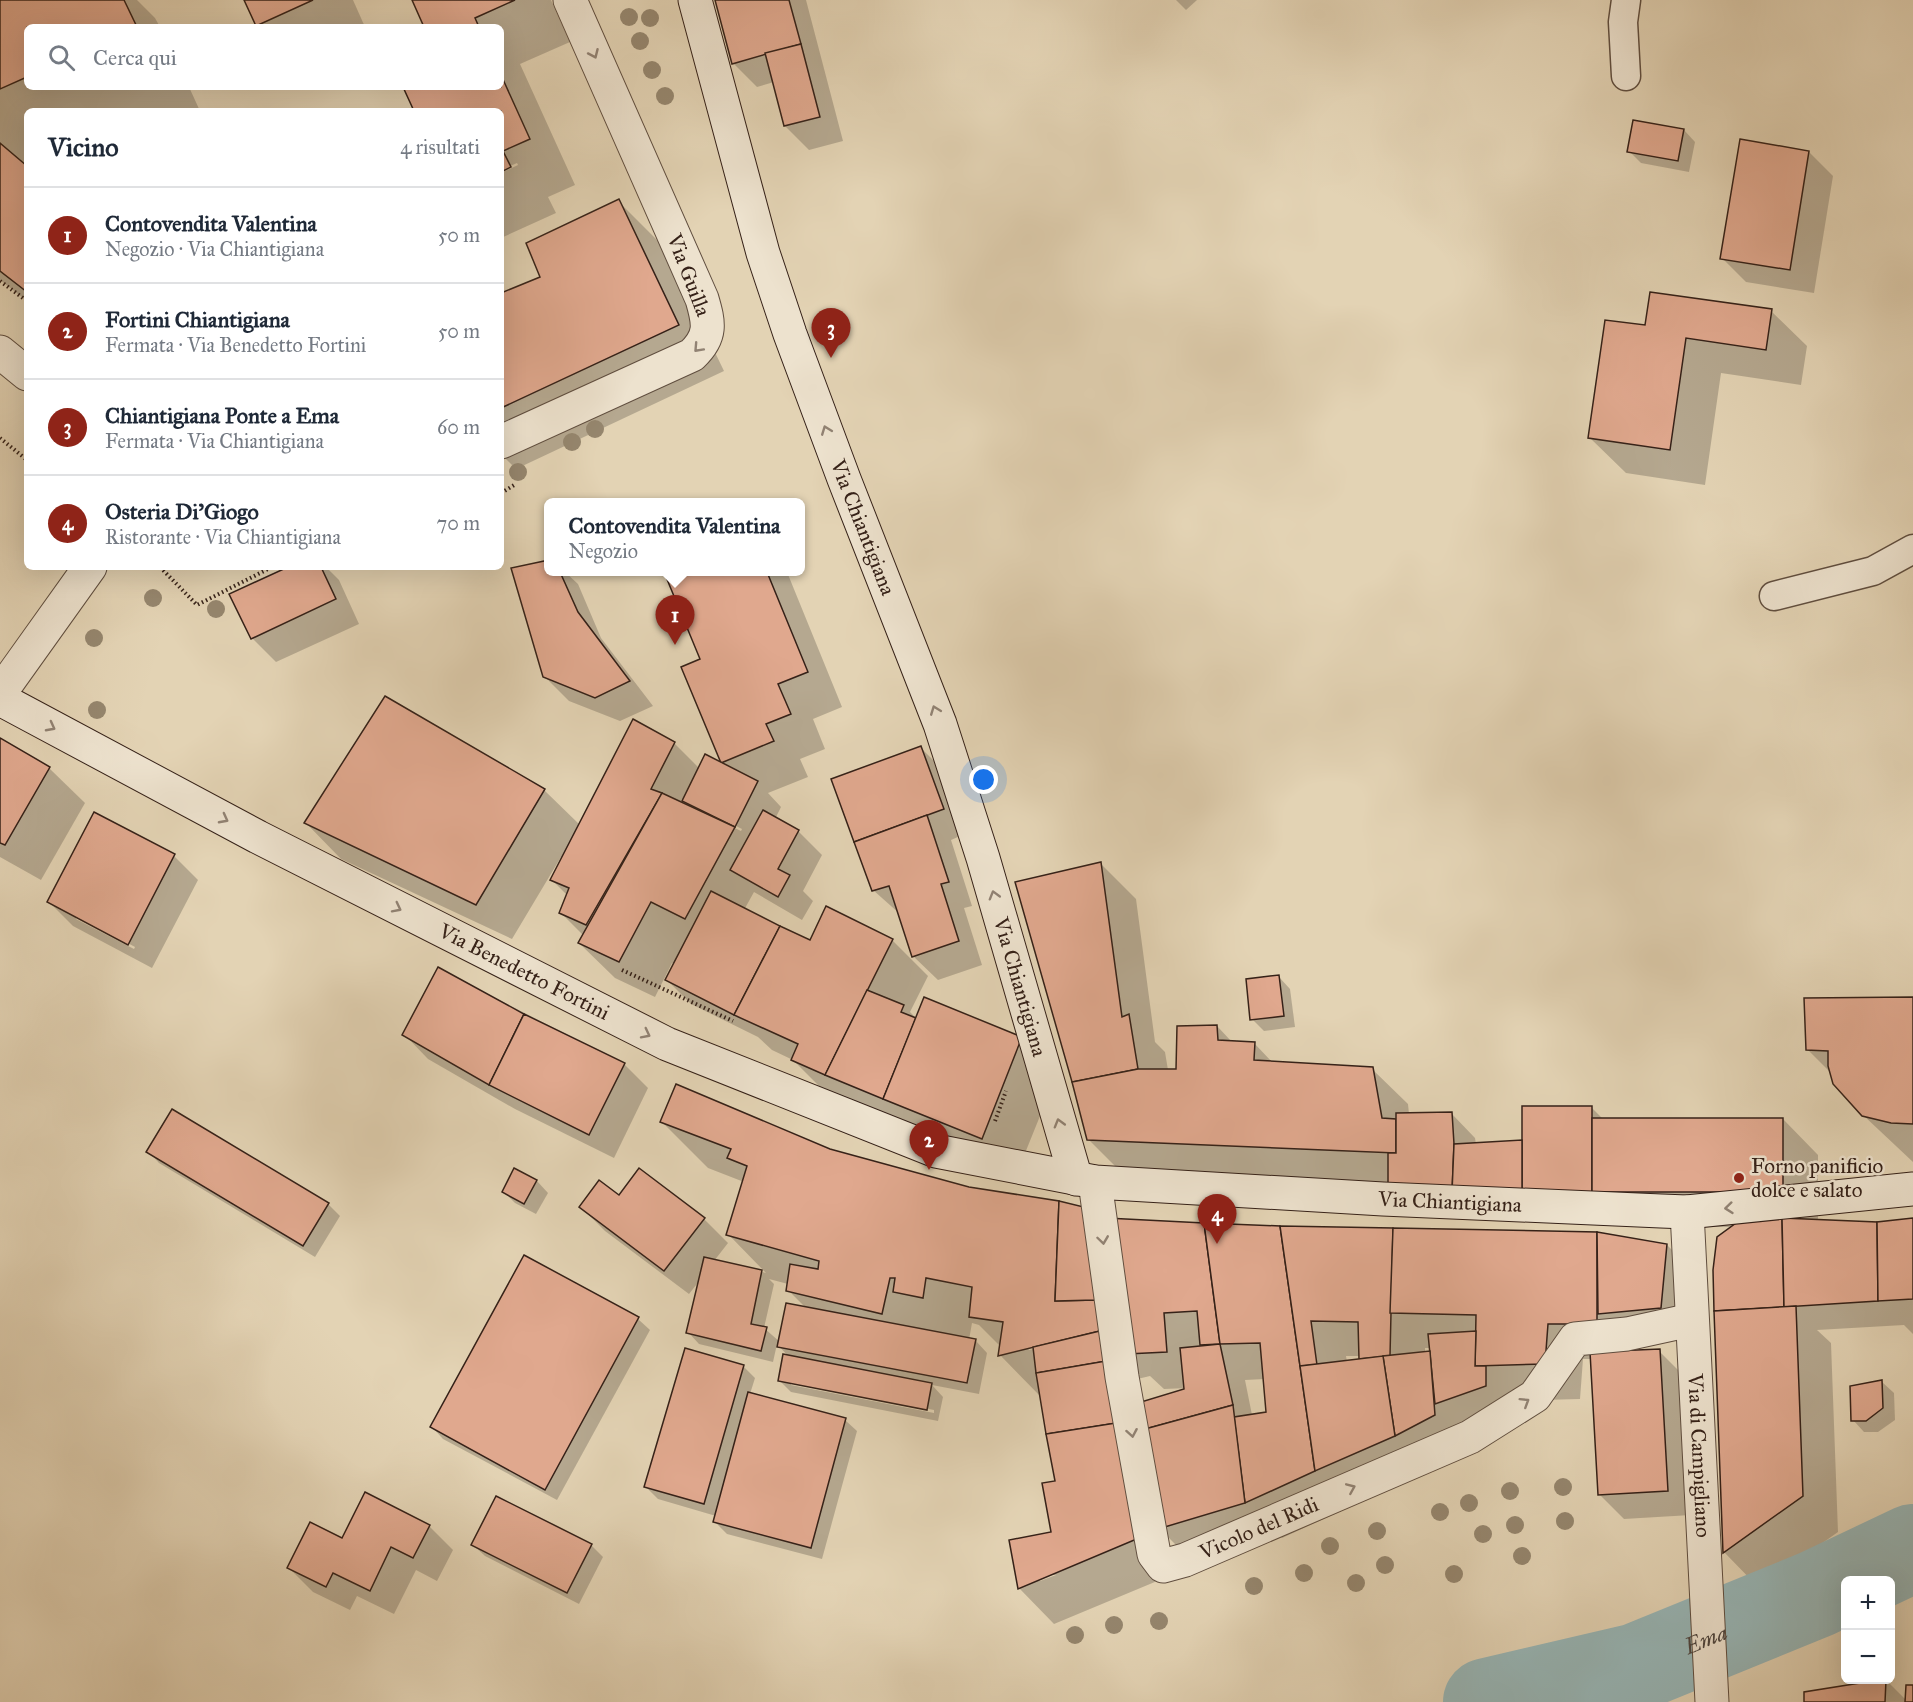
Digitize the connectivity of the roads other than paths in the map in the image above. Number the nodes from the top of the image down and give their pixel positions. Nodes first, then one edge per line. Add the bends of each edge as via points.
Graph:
1 (570, 0) edge
2 (695, 0) edge
3 (1626, 0) edge
4 (1626, 76) dead end
5 (0, 352) edge
6 (24, 372) edge
7 (504, 441) edge
8 (1913, 549) edge
9 (88, 570) edge
10 (1774, 596) dead end
11 (0, 693) edge
12 (0, 699) edge
13 (1086, 1180) junction
14 (1913, 1189) edge
15 (1687, 1212) junction
16 (1691, 1320) junction
17 (1712, 1701) edge

1 -> 7 street, Via Guilla via 702,299 708,321 705,343 692,355
13 -> 2 street, Via Chiantigiana via 940,723 844,479 763,253
3 - 4 lane
5 - 6 street
8 - 10 lane via 1873,571
9 - 11 street
12 -> 13 street, Via Benedetto Fortini via 258,837 667,1044 936,1151
13 - 15 street, Via Chiantigiana
13 -> 16 street, Vicolo del Ridi via 1154,1554 1163,1566 1470,1437 1535,1396 1575,1339 1627,1334
14 -> 15 street, Via Chiantigiana
15 - 16 street, Via di Campigliano
16 - 17 street, Via di Campigliano

